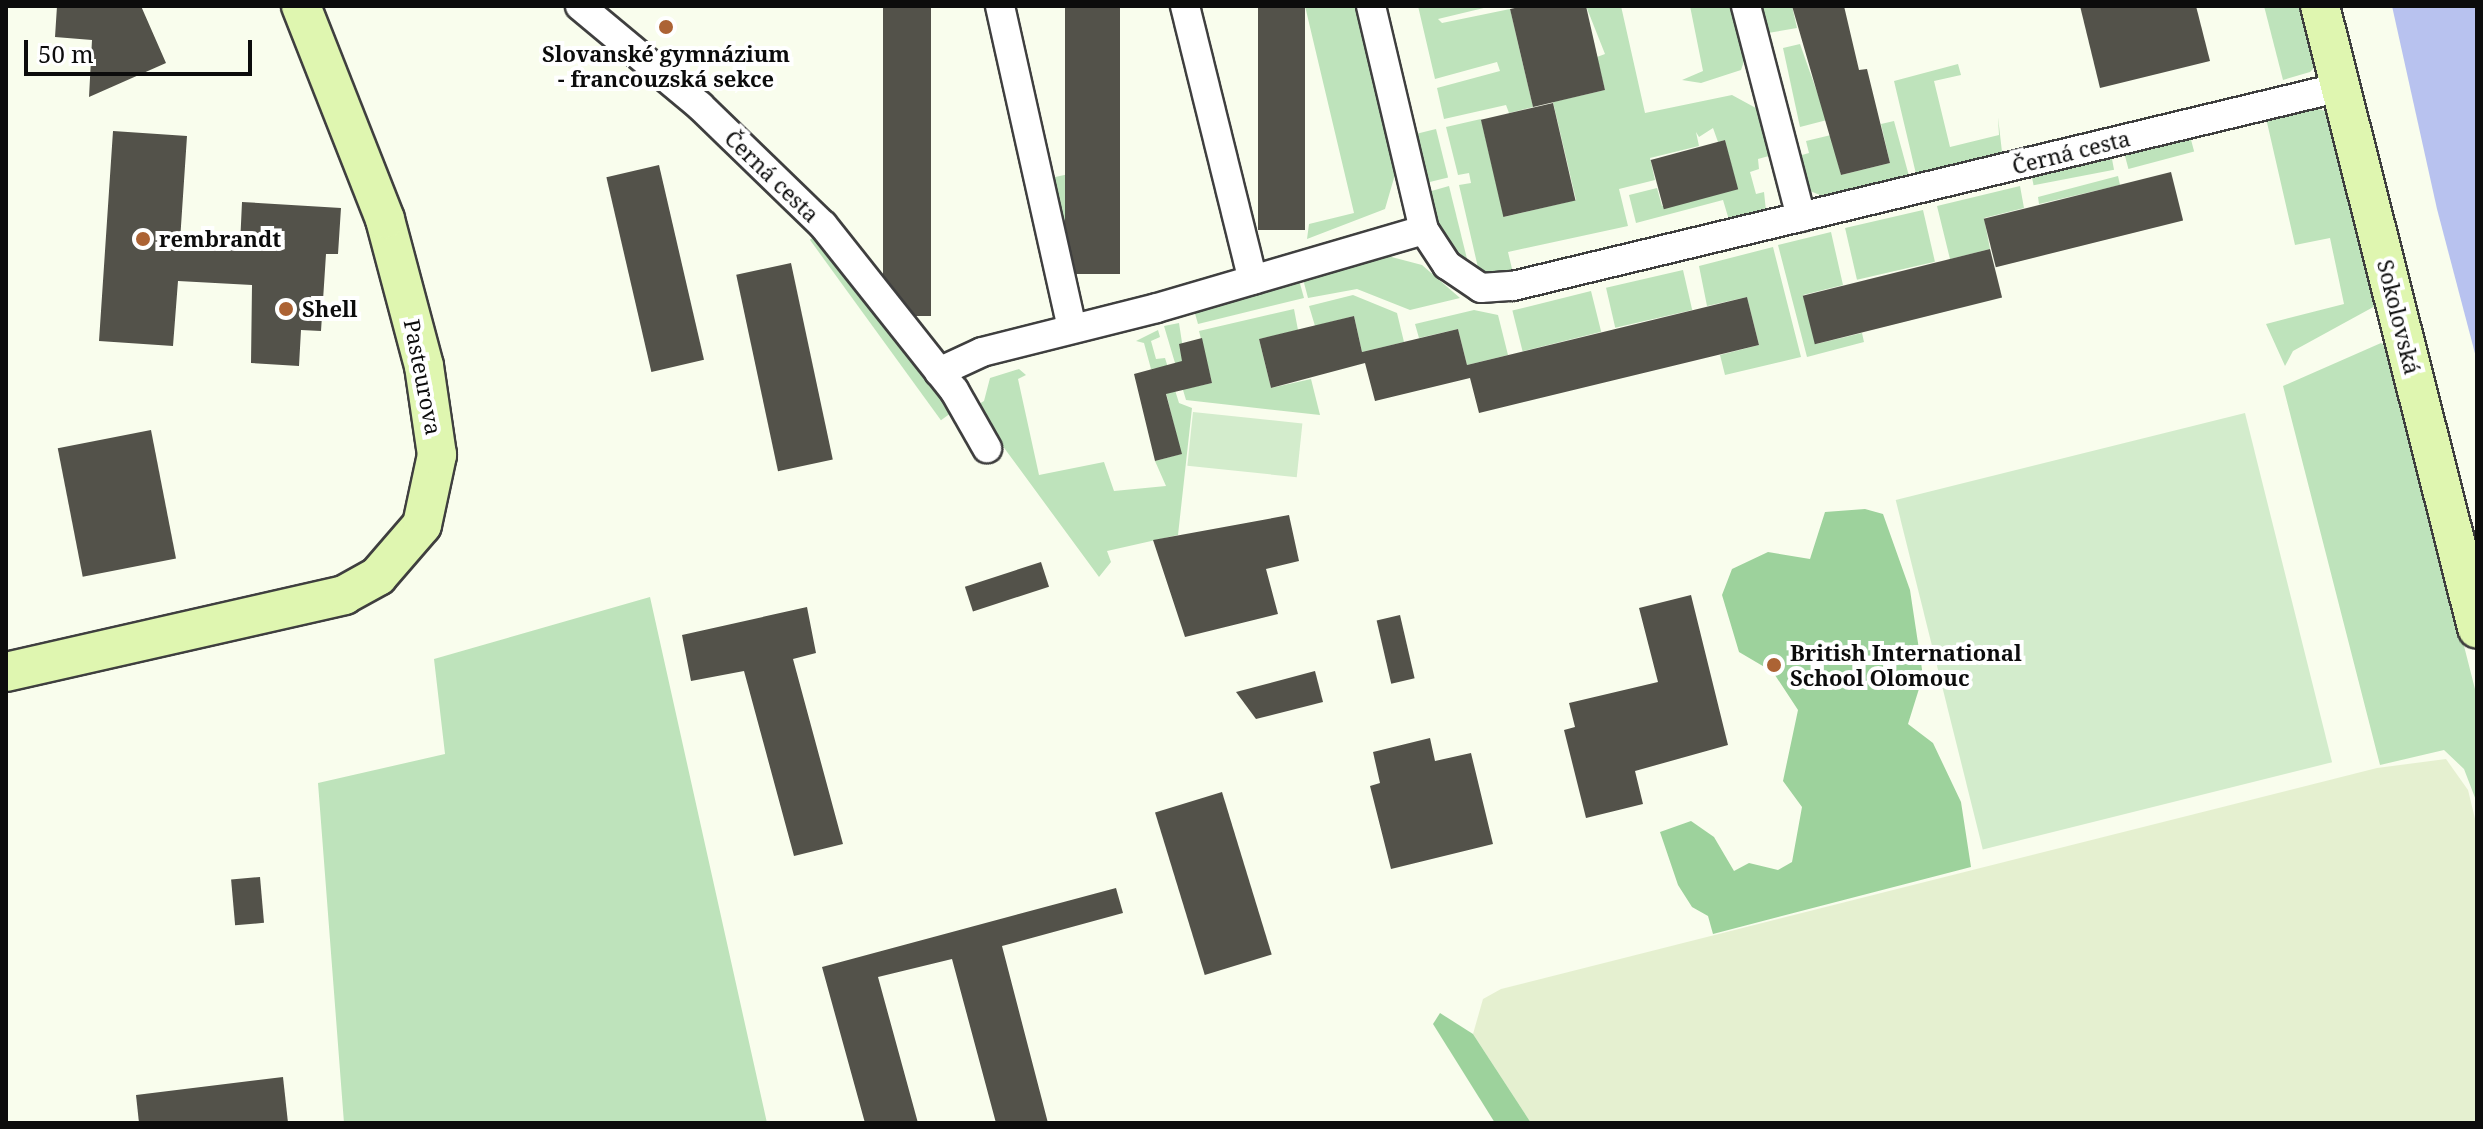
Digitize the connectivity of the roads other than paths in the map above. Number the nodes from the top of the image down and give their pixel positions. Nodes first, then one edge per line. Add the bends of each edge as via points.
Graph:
1 (301, 6) edge
2 (580, 6) edge
3 (1000, 6) edge
4 (1185, 6) edge
5 (1371, 6) edge
6 (1746, 6) edge
7 (2320, 6) edge
8 (2341, 87) junction
9 (1801, 217) junction
10 (1424, 230) junction
11 (1253, 280) junction
12 (1072, 328) junction
13 (939, 372) junction
14 (987, 448) dead end
15 (2477, 628) edge
16 (6, 672) edge

1 - 16 main road, Pasteurova via 363,154 406,294 435,420 430,501 403,553 344,595
2 - 13 street, Černá cesta via 700,106 823,225
3 - 12 street
4 - 11 street
5 - 10 street, Černá cesta
6 - 9 street
7 - 8 main road, Sokolovská
8 - 9 street, Černá cesta
8 - 15 main road, Sokolovská
9 - 10 street, Černá cesta via 1499,289 1461,278 1434,251
10 - 11 street
11 - 12 street
12 - 13 street via 982,352
13 - 14 street, Černá cesta

